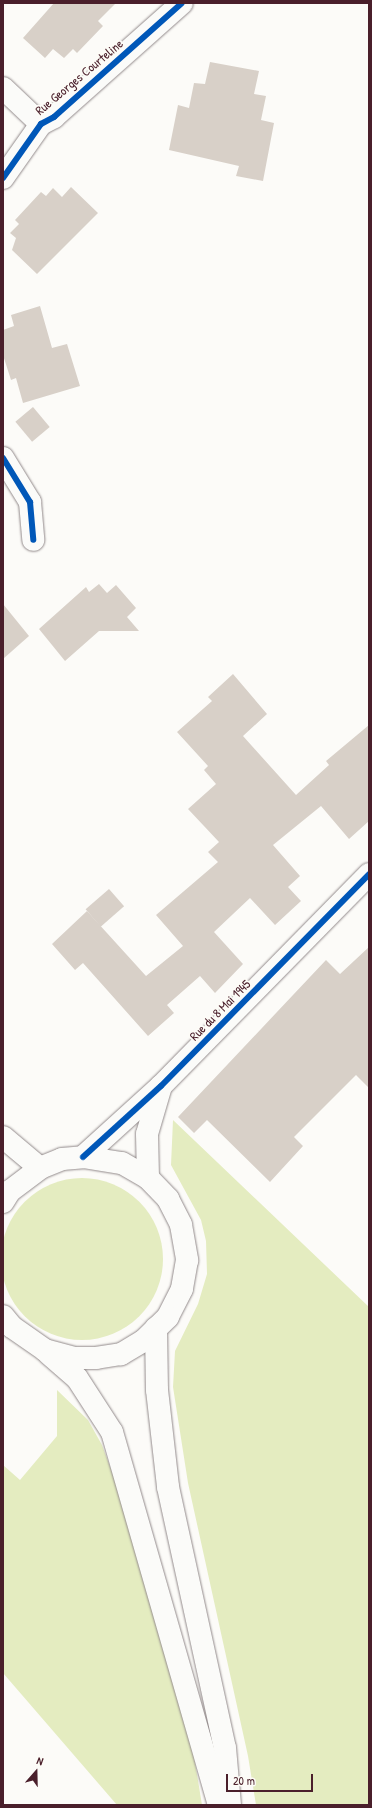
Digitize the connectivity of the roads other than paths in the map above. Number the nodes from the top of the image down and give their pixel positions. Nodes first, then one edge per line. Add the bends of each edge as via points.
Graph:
1 (182, 3) edge
2 (3, 88) edge
3 (41, 124) junction
4 (3, 178) edge
5 (3, 458) edge
6 (33, 540) dead end
7 (369, 874) edge
8 (162, 1086) junction
9 (3, 1137) edge
10 (83, 1157) junction
11 (40, 1168) junction
12 (148, 1178) junction
13 (3, 1202) edge
14 (3, 1316) edge
15 (156, 1328) junction
16 (3, 1338) edge
17 (39, 1346) junction
18 (219, 1805) edge
19 (230, 1805) edge

1 - 3 main road, Rue Georges Courteline via 54,117
2 - 3 main road
3 - 4 main road, Rue Georges Courteline
5 - 6 main road via 30,502
7 - 8 main road, Rue du 8 Mai 1945
8 - 10 main road, Rue du 8 Mai 1945
8 - 12 main road, Rue du 8 Mai 1945 via 147,1134
9 - 11 main road
10 - 11 main road via 62,1160
10 - 12 main road via 122,1163
11 - 13 main road via 10,1191
12 - 15 main road via 168,1199 181,1225 187,1260 182,1289 168,1316
14 - 17 main road via 12,1327
15 - 17 main road via 143,1341 121,1354 96,1358 74,1358
15 - 19 main road via 157,1390 168,1487 225,1748
16 - 17 main road
17 - 18 main road via 77,1378 112,1432

